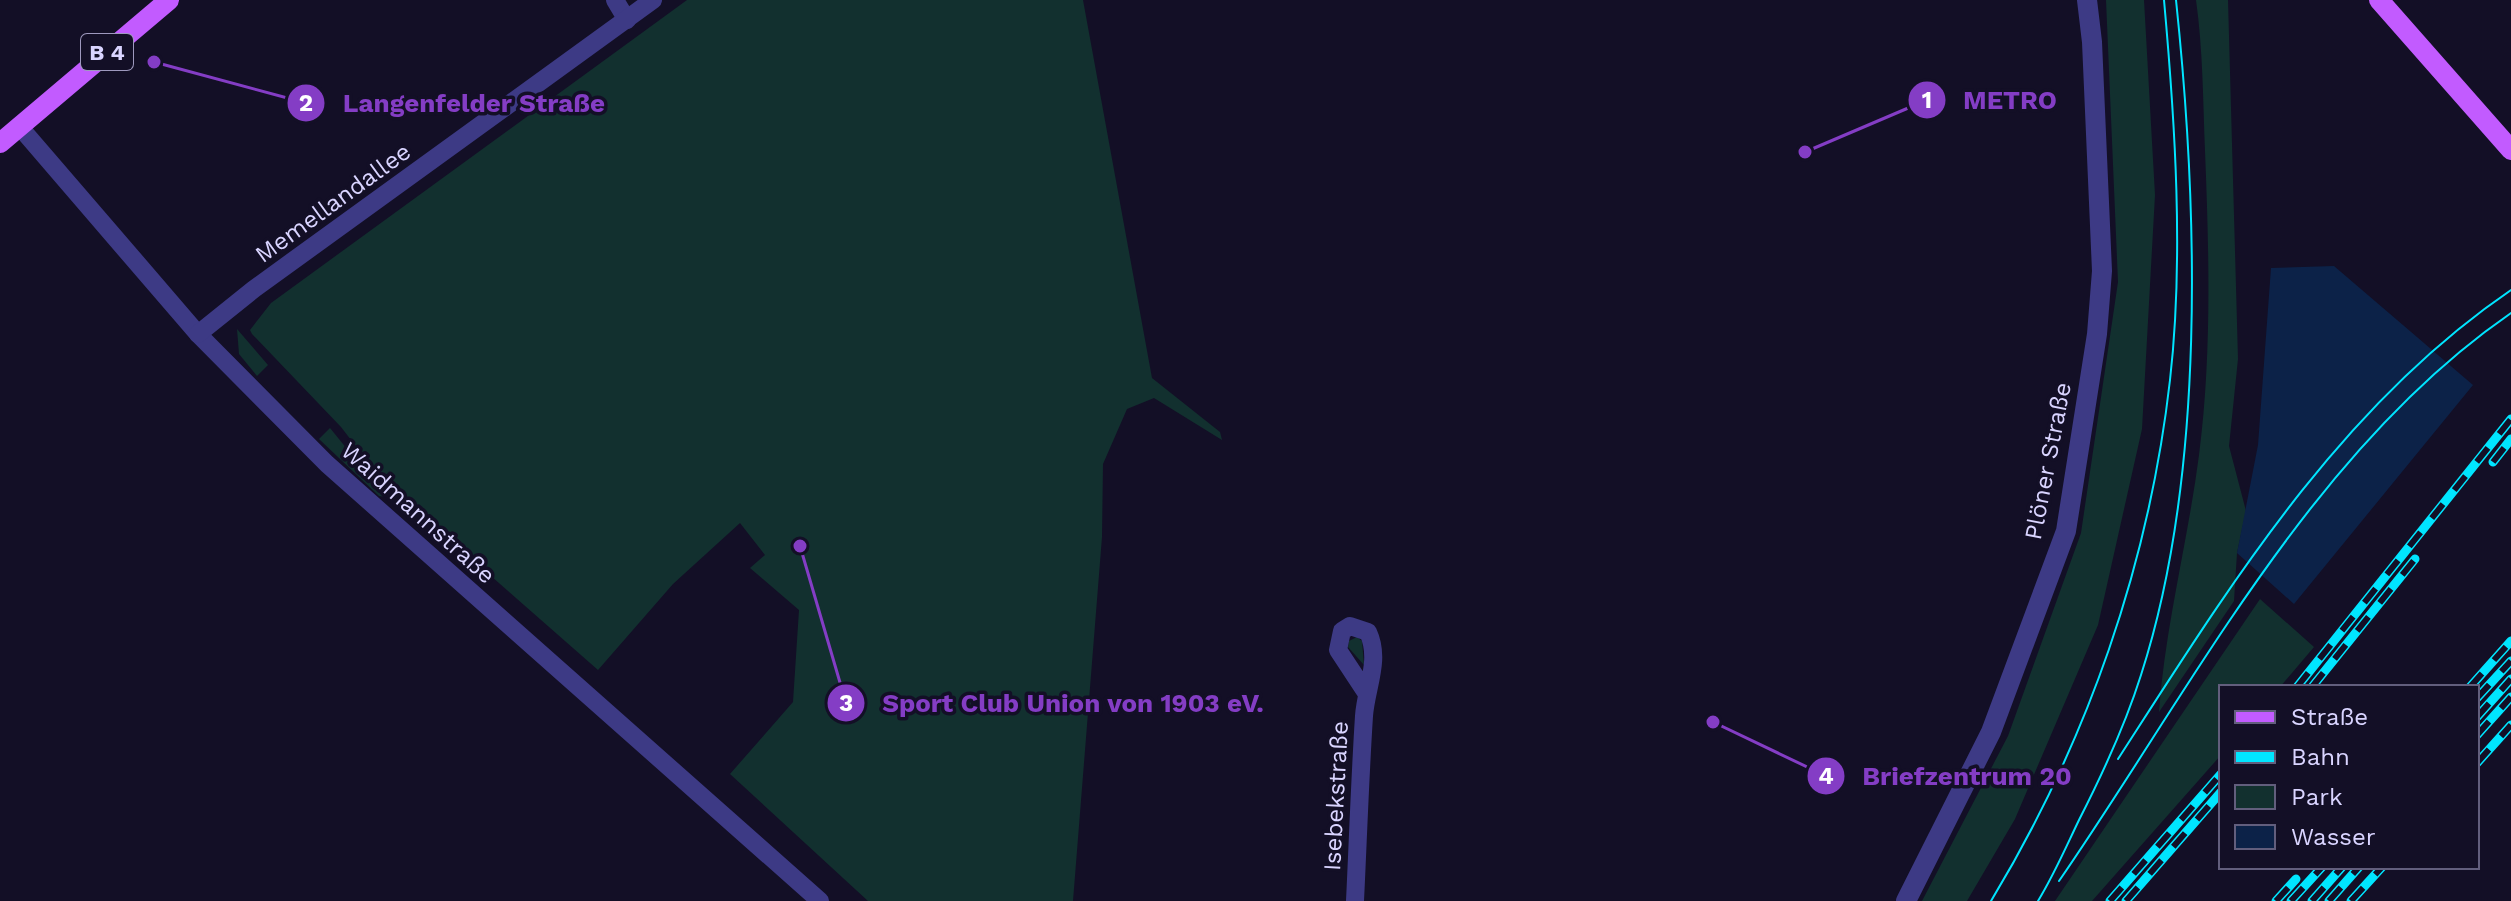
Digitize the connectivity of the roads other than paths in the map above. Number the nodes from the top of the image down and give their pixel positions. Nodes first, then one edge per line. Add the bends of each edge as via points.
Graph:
1 (169, 0) edge
2 (615, 0) edge
3 (653, 0) edge
4 (2087, 0) edge
5 (2379, 0) edge
6 (627, 20) junction
7 (19, 126) junction
8 (0, 143) edge
9 (2511, 150) edge
10 (198, 334) junction
11 (1367, 694) dead end
12 (820, 901) edge
13 (1355, 901) edge
14 (1906, 901) edge

1 - 7 main road, B 4
2 - 6 street
3 - 6 street, Memellandallee
4 - 14 street, Plöner Straße via 2102,271 2066,531 1991,732
5 - 9 main road
6 - 10 street, Memellandallee
7 - 8 main road, B 4
7 - 10 street, Waidmannstraße
10 - 12 street, Waidmannstraße via 355,490
11 - 13 street, Isebekstraße

